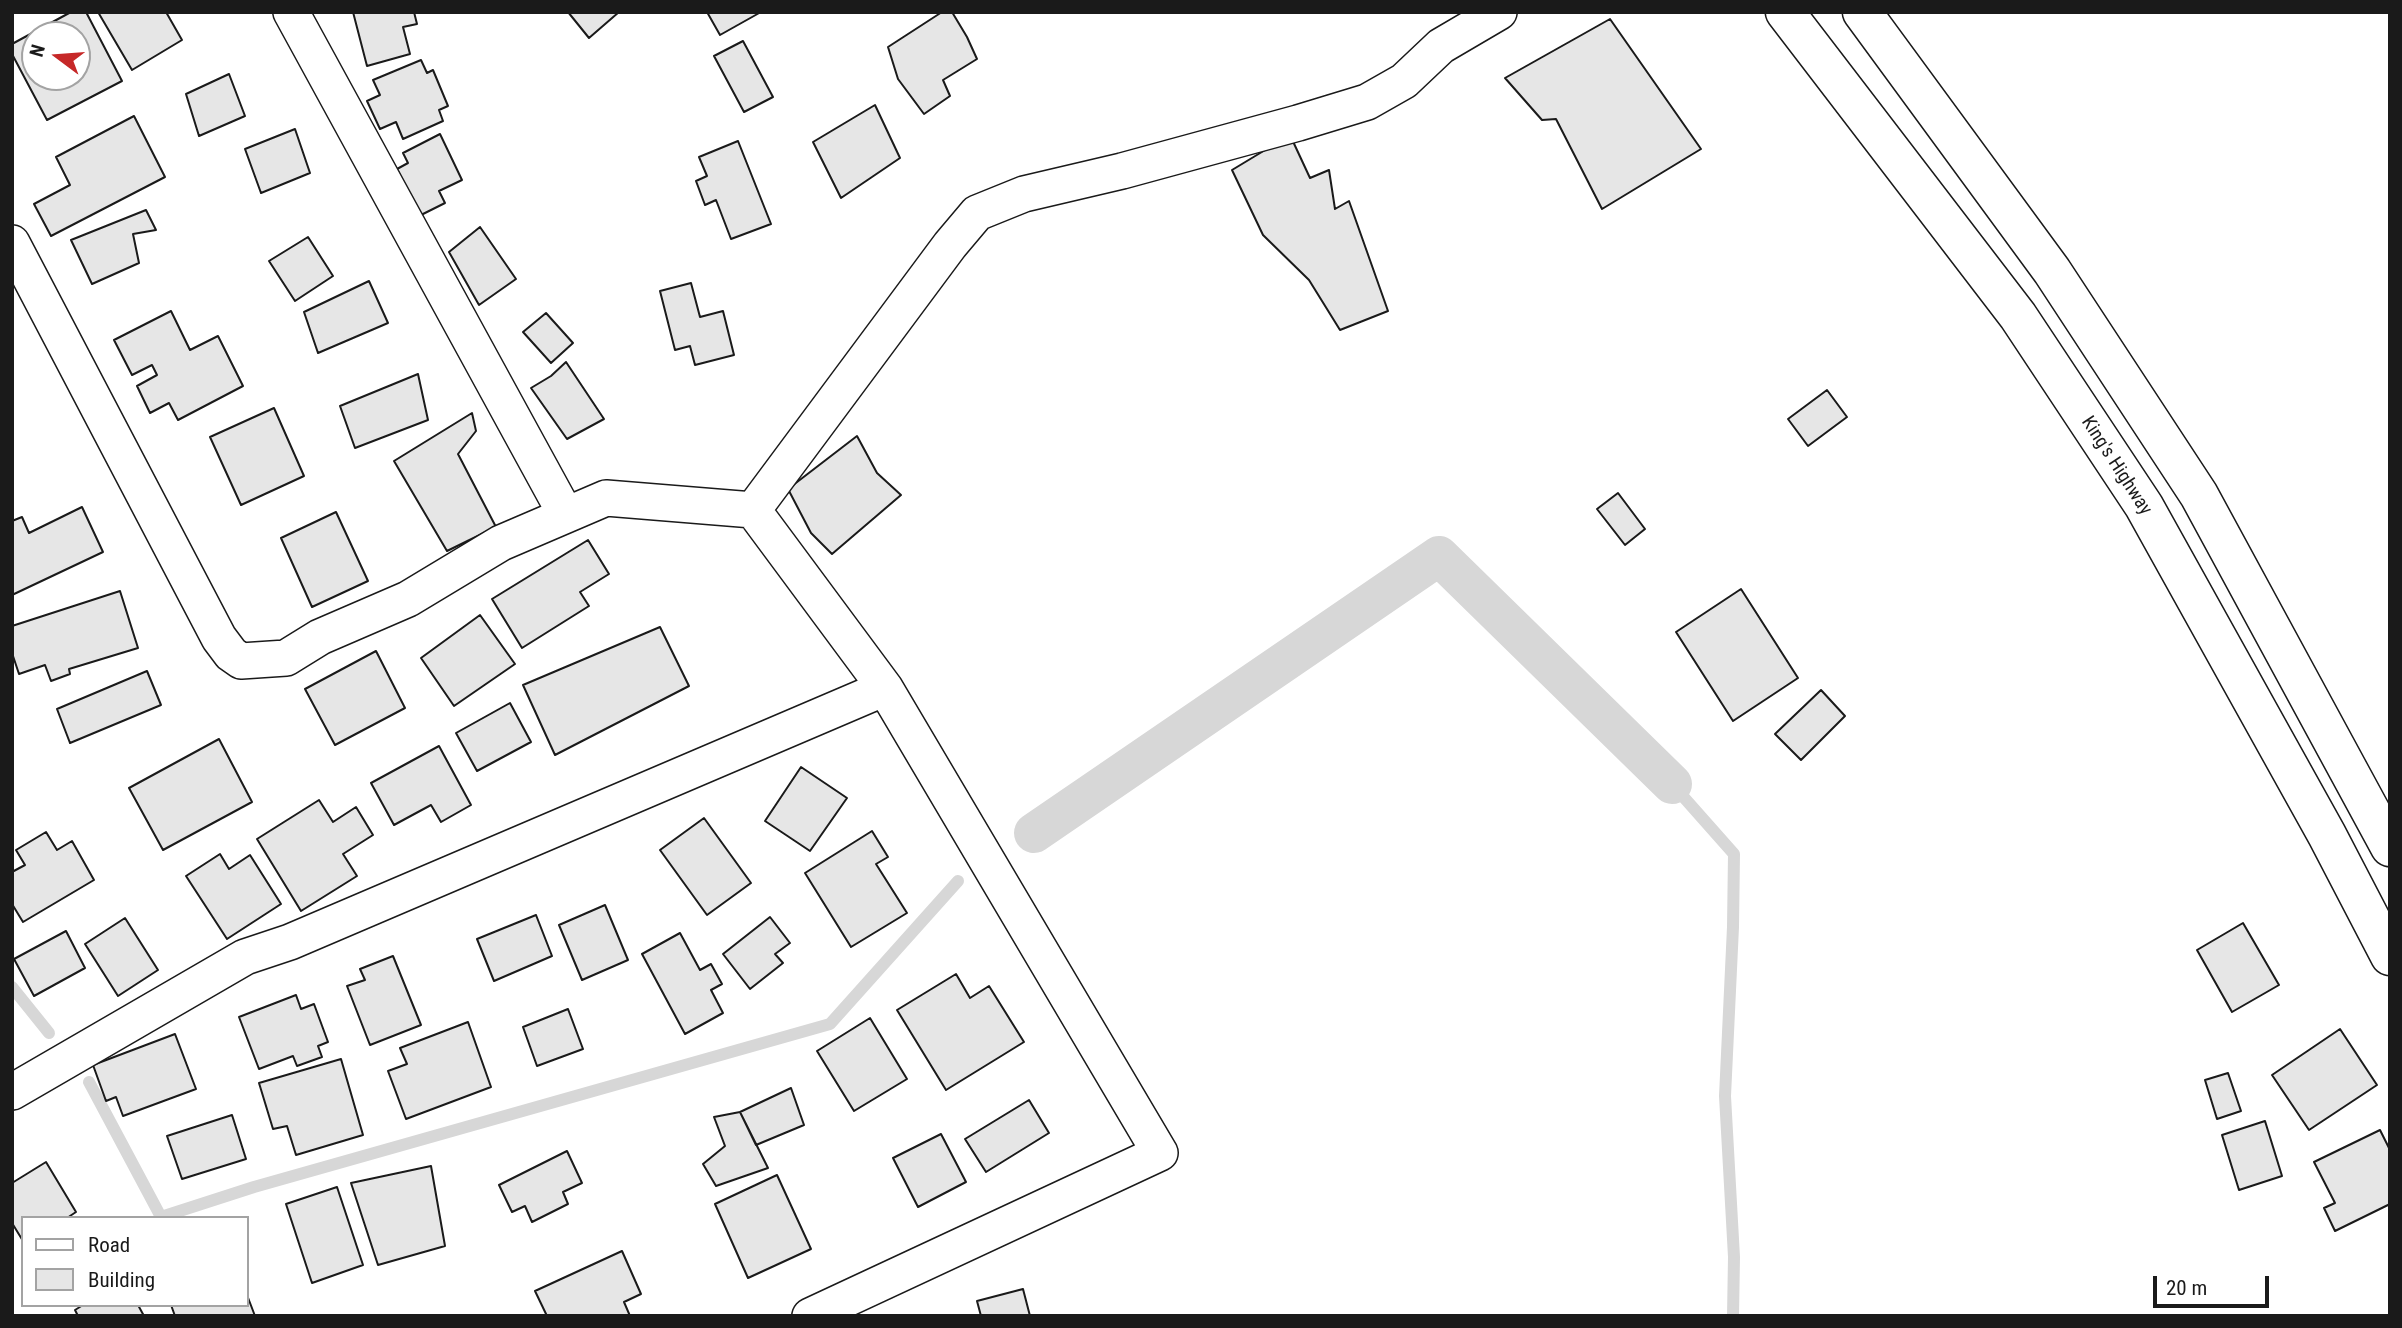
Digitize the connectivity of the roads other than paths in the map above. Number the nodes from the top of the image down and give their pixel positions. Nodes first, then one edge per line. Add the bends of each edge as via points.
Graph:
1 (291, 12) edge
2 (1499, 12) edge
3 (1785, 12) edge
4 (1862, 12) edge
5 (12, 243) edge
6 (753, 510) junction
7 (566, 515) junction
8 (885, 688) junction
9 (2390, 847) edge
10 (2390, 956) edge
11 (12, 1092) edge
12 (810, 1316) edge

1 - 7 street
2 - 6 street via 1441,46 1404,81 1367,102 1024,194 977,213
3 - 10 highway, King's Highway via 2018,317 2144,506
4 - 9 highway via 2052,271 2199,495
5 - 7 street via 219,638 241,661 286,658 320,637 408,599 501,542
6 - 7 street via 606,498
6 - 8 street
8 - 11 street via 290,942 245,957
8 - 12 street via 1160,1153

